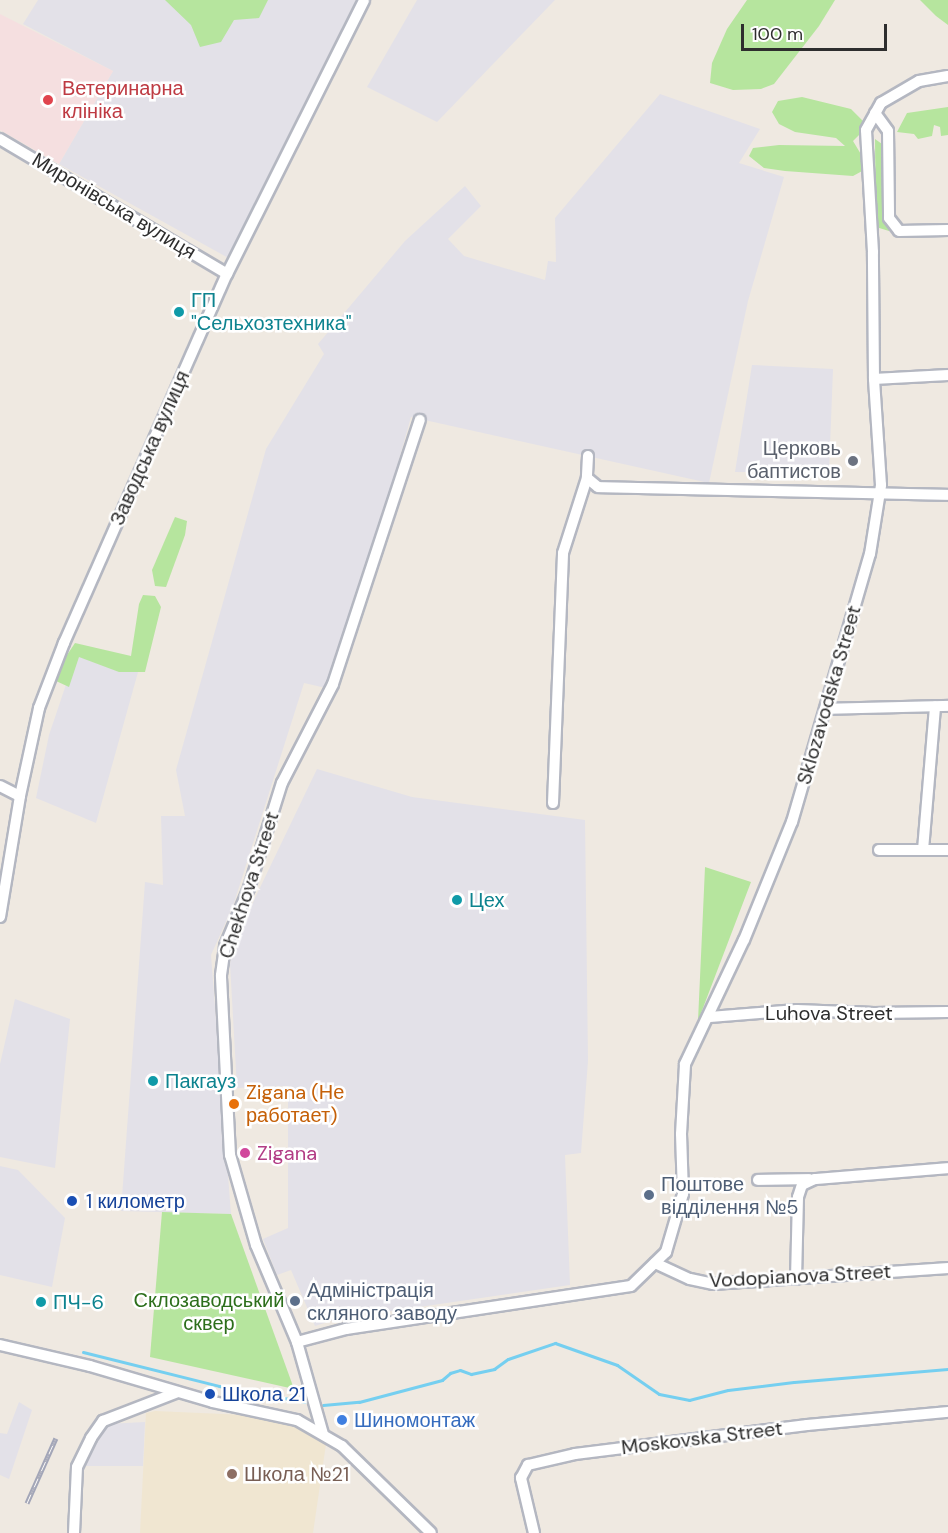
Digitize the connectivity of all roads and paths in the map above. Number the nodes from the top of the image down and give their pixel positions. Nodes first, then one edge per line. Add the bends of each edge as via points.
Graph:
1 (364, 0) edge
2 (948, 76) edge
3 (878, 108) junction
4 (0, 139) edge
5 (948, 230) edge
6 (227, 274) junction
7 (948, 375) edge
8 (874, 379) junction
9 (420, 420) dead end
10 (588, 456) dead end
11 (587, 478) junction
12 (879, 495) junction
13 (948, 495) edge
14 (935, 706) junction
15 (948, 706) edge
16 (825, 709) junction
17 (0, 786) edge
18 (21, 796) junction
19 (553, 803) dead end
20 (879, 850) dead end
21 (923, 850) junction
22 (948, 850) edge
23 (0, 917) edge
24 (948, 1012) edge
25 (710, 1017) junction
26 (948, 1168) edge
27 (815, 1179) junction
28 (758, 1180) dead end
29 (655, 1263) junction
30 (948, 1268) edge
31 (796, 1279) junction
32 (297, 1342) junction
33 (0, 1345) edge
34 (178, 1392) junction
35 (948, 1412) edge
36 (323, 1434) junction
37 (74, 1533) edge
38 (431, 1533) edge
39 (534, 1533) edge

1 - 6 street, Заводська вулиця
2 - 3 street via 919,81
3 - 5 street via 888,131 889,218 899,231
3 - 8 street, Sklozavodska Street via 866,130 873,252
4 - 6 street, Миронівська вулиця
6 - 18 street, Заводська вулиця via 64,643 39,708
7 - 8 street
8 - 12 street, Sklozavodska Street
9 - 32 street, Chekhova Street via 333,684 282,783 249,888 225,946 221,975 230,1155 256,1245
10 - 11 street
11 - 12 street via 598,487
11 - 19 street via 563,553
12 - 13 street
12 - 16 street, Sklozavodska Street via 870,554
14 - 15 street
14 - 16 street
14 - 21 street
16 - 25 street, Sklozavodska Street via 792,822
17 - 18 street
18 - 23 street, Заводська вулиця
20 - 21 street
21 - 22 street
24 - 25 street, Luhova Street via 797,1010
25 - 29 street, Sklozavodska Street via 685,1064 683,1194 666,1252
26 - 27 street
27 - 28 street
27 - 31 street via 802,1185 798,1197
29 - 31 street, Vodopianova Street via 690,1279 713,1284
29 - 32 street, Sklozavodska Street via 631,1286 389,1321
30 - 31 street, Vodopianova Street
32 - 36 street, Chekhova Street
33 - 34 street
34 - 36 street via 297,1420
34 - 37 street via 103,1421 77,1467
35 - 39 street, Moskovska Street via 575,1454 528,1465 522,1478
36 - 38 street via 342,1446

